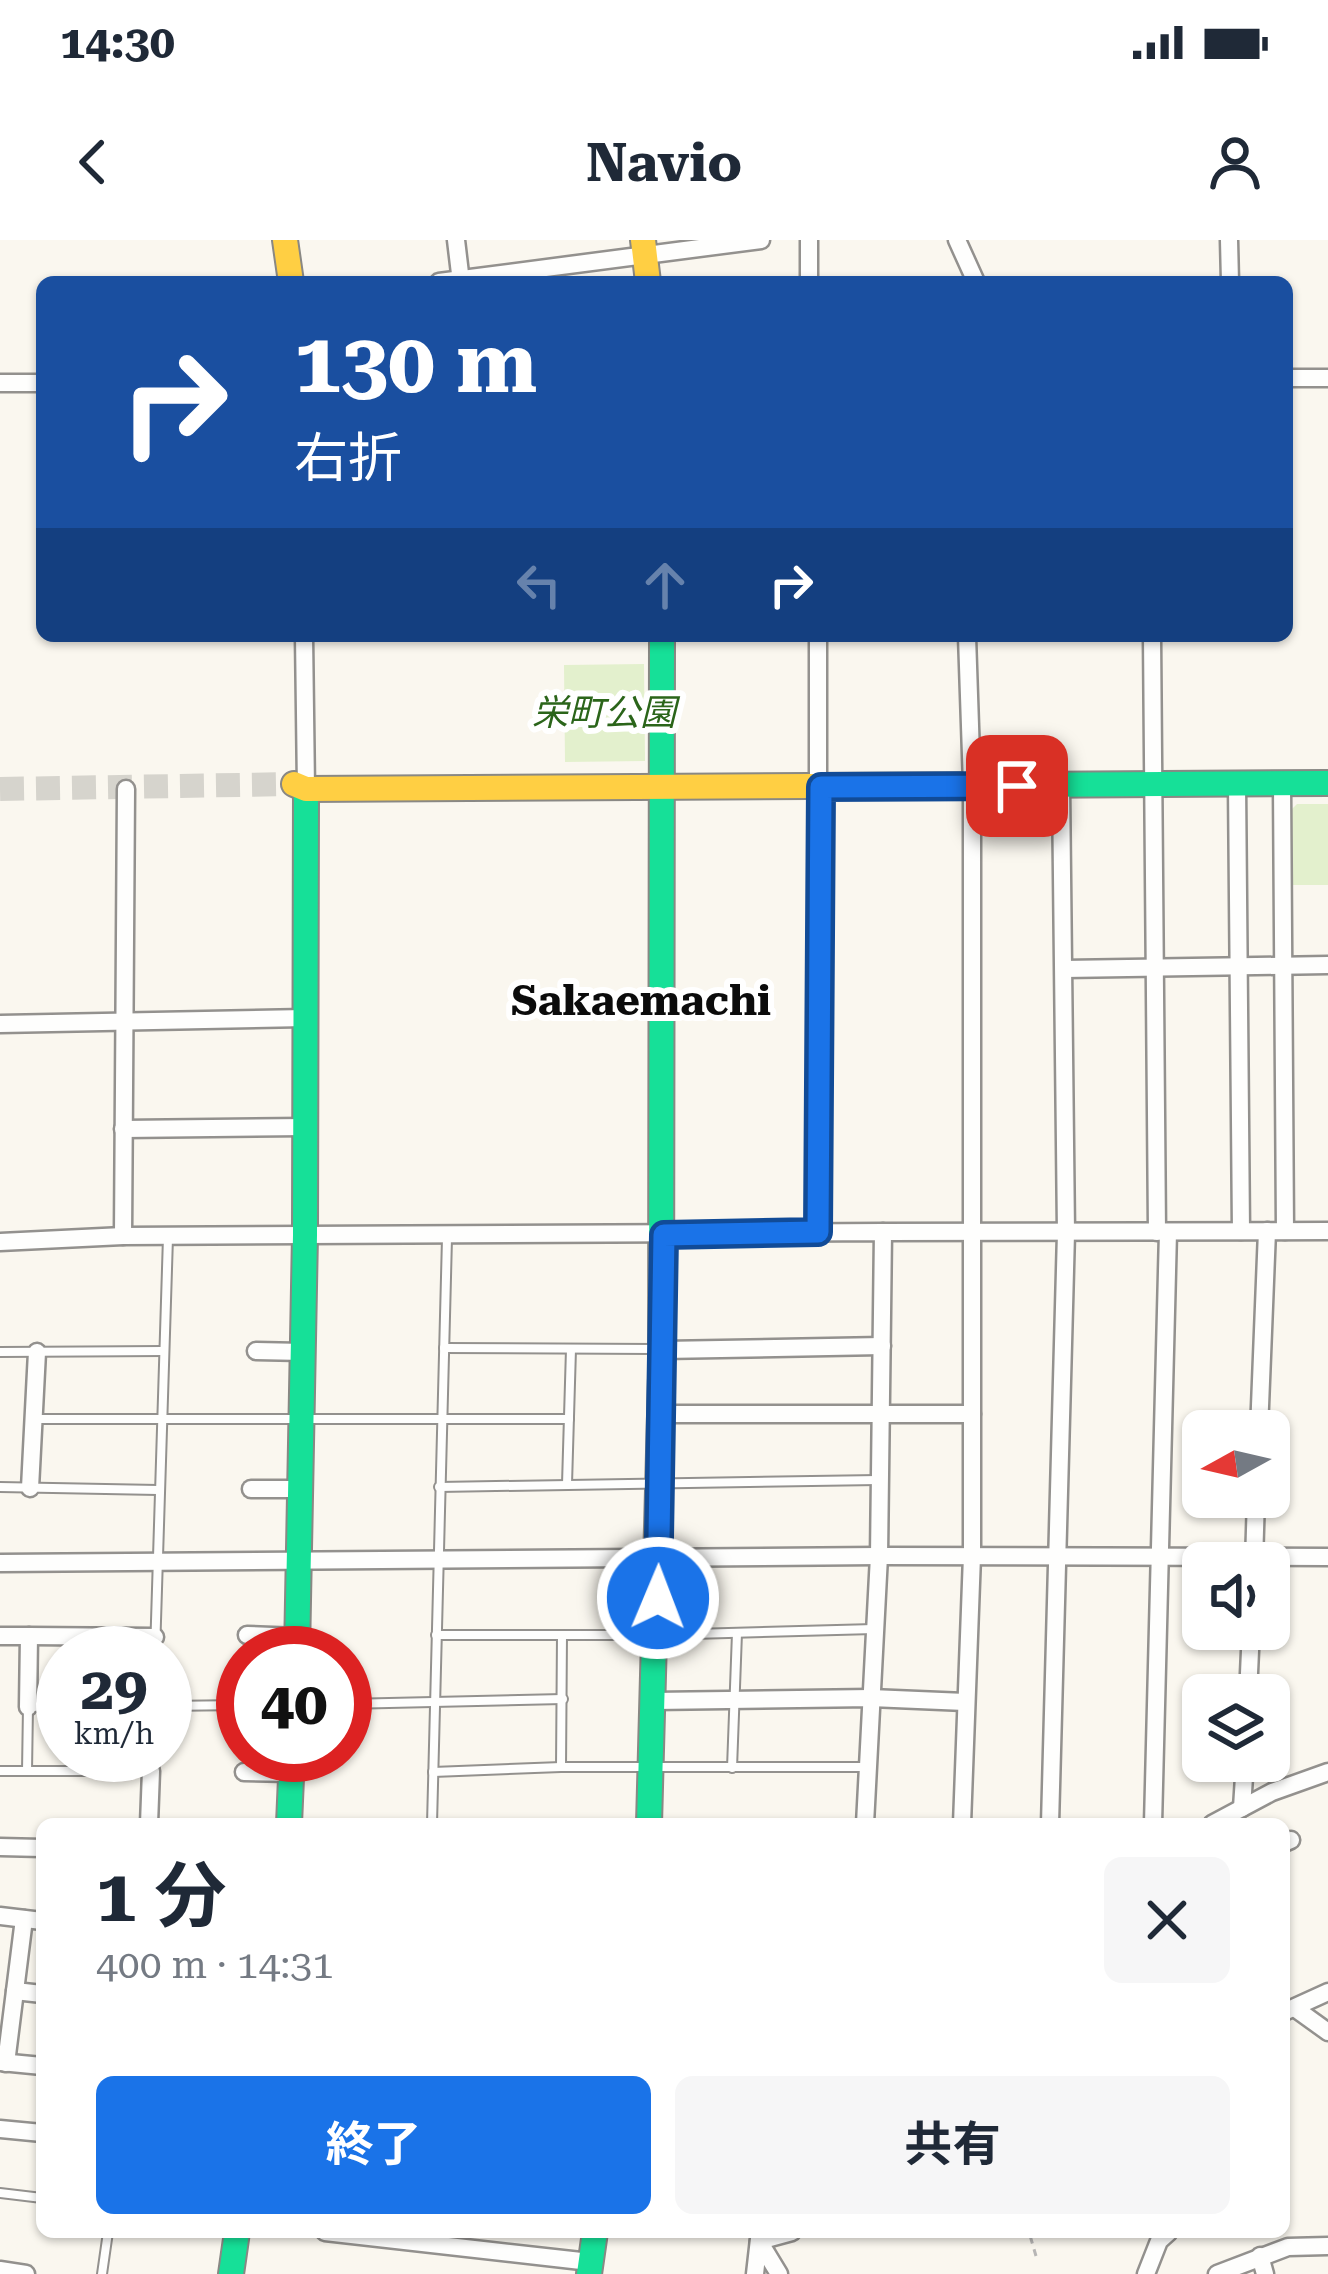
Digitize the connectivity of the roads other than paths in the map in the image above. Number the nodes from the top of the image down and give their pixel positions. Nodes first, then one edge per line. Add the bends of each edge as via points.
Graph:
1 (285, 240) edge
2 (456, 240) edge
3 (761, 240) edge
4 (809, 240) edge
5 (957, 240) edge
6 (1229, 240) edge
7 (645, 260) edge
8 (290, 276) edge
9 (460, 276) edge
10 (498, 276) edge
11 (809, 276) edge
12 (973, 276) edge
13 (1230, 276) edge
14 (1293, 378) edge
15 (1328, 378) edge
16 (0, 383) edge
17 (36, 383) edge
18 (304, 642) edge
19 (662, 642) edge
20 (818, 642) edge
21 (967, 642) edge
22 (1152, 642) edge
23 (1328, 783) edge
24 (1282, 784) junction
25 (663, 785) junction
26 (972, 785) junction
27 (1238, 785) junction
28 (1061, 786) junction
29 (300, 787) junction
30 (821, 787) junction
31 (1151, 787) junction
32 (126, 789) dead end
33 (1328, 965) edge
34 (1283, 966) junction
35 (1239, 967) junction
36 (1154, 968) junction
37 (1064, 969) junction
38 (305, 1018) junction
39 (124, 1020) junction
40 (0, 1024) edge
41 (305, 1127) junction
42 (123, 1129) junction
43 (1276, 1231) junction
44 (1328, 1231) edge
45 (818, 1232) junction
46 (884, 1232) junction
47 (1162, 1232) junction
48 (1241, 1232) junction
49 (972, 1233) junction
50 (1066, 1233) junction
51 (448, 1234) junction
52 (305, 1235) junction
53 (664, 1235) junction
54 (122, 1236) junction
55 (168, 1236) junction
56 (0, 1242) edge
57 (882, 1346) junction
58 (444, 1348) junction
59 (571, 1348) junction
60 (663, 1350) junction
61 (164, 1351) junction
62 (256, 1351) dead end
63 (0, 1352) edge
64 (37, 1352) junction
65 (303, 1352) junction
66 (1261, 1410) edge
67 (661, 1414) junction
68 (972, 1414) junction
69 (881, 1416) junction
70 (162, 1418) junction
71 (302, 1418) junction
72 (442, 1418) junction
73 (35, 1419) junction
74 (568, 1419) junction
75 (880, 1480) junction
76 (659, 1483) junction
77 (567, 1484) junction
78 (440, 1486) junction
79 (0, 1487) edge
80 (30, 1488) junction
81 (250, 1489) dead end
82 (158, 1490) junction
83 (302, 1490) junction
84 (879, 1556) junction
85 (972, 1556) junction
86 (1056, 1556) junction
87 (1159, 1556) junction
88 (1182, 1557) edge
89 (1328, 1557) edge
90 (1290, 1559) edge
91 (660, 1560) junction
92 (438, 1562) junction
93 (0, 1563) edge
94 (156, 1563) junction
95 (301, 1563) junction
96 (155, 1626) edge
97 (298, 1626) edge
98 (875, 1629) junction
99 (737, 1633) junction
100 (436, 1635) junction
101 (562, 1635) junction
102 (657, 1635) junction
103 (0, 1636) edge
104 (28, 1636) junction
105 (36, 1637) edge
106 (872, 1698) junction
107 (563, 1700) junction
108 (735, 1700) junction
109 (654, 1701) junction
110 (965, 1702) junction
111 (434, 1703) junction
112 (372, 1704) edge
113 (28, 1707) junction
114 (36, 1707) edge
115 (562, 1767) junction
116 (868, 1767) junction
117 (732, 1768) junction
118 (36, 1770) edge
119 (651, 1770) junction
120 (0, 1771) edge
121 (27, 1771) junction
122 (433, 1772) junction
123 (1328, 1772) edge
124 (151, 1782) edge
125 (291, 1782) edge
126 (1244, 1782) edge
127 (1242, 1808) junction
128 (149, 1818) edge
129 (289, 1818) edge
130 (432, 1818) edge
131 (649, 1818) edge
132 (865, 1818) edge
133 (962, 1818) edge
134 (1050, 1818) edge
135 (1153, 1818) edge
136 (1223, 1818) edge
137 (0, 1847) edge
138 (36, 1848) edge
139 (0, 1916) edge
140 (33, 1920) edge
141 (15, 1990) junction
142 (1328, 1992) edge
143 (36, 1993) edge
144 (1290, 2011) edge
145 (1328, 2032) edge
146 (3, 2063) edge
147 (36, 2066) edge
148 (0, 2129) edge
149 (36, 2132) edge
150 (0, 2193) edge
151 (36, 2197) edge
152 (107, 2238) edge
153 (235, 2238) edge
154 (369, 2238) edge
155 (594, 2238) edge
156 (760, 2238) edge
157 (761, 2238) edge
158 (1162, 2238) edge
159 (1328, 2246) edge
160 (1262, 2265) edge
161 (590, 2268) edge
162 (0, 2270) edge
163 (26, 2274) edge
164 (102, 2274) edge
165 (231, 2274) edge
166 (755, 2274) edge
167 (779, 2274) edge
168 (1146, 2274) edge
169 (1216, 2274) edge

1 - 8 street
2 - 9 street
3 - 7 street
4 - 11 street
5 - 12 street
6 - 13 street
7 - 10 street
14 - 15 street
16 - 17 street
18 - 29 street
19 - 25 street
20 - 30 street
21 - 26 street
22 - 31 street
23 - 24 street
24 - 27 street
24 - 34 street
25 - 29 street
25 - 30 street
25 - 53 street
26 - 28 street
26 - 30 street
26 - 49 street
27 - 31 street
27 - 35 street
28 - 31 street
28 - 37 street
29 - 38 street
30 - 45 street
31 - 36 street
32 - 39 street
33 - 34 street
34 - 35 street
34 - 43 street
35 - 36 street
35 - 48 street
36 - 37 street
36 - 47 street
37 - 50 street
38 - 39 street
38 - 41 street
39 - 40 street
39 - 42 street
41 - 42 street
41 - 52 street
42 - 54 street
43 - 44 street
43 - 48 street
43 - 66 street
45 - 46 street
45 - 53 street
46 - 49 street
46 - 57 street
47 - 48 street
47 - 50 street
47 - 87 street
49 - 50 street
49 - 68 street
50 - 86 street
51 - 52 street
51 - 53 street
51 - 58 lane
52 - 55 street
52 - 65 street
53 - 60 street
54 - 55 street
54 - 56 street
55 - 61 lane
57 - 60 street
57 - 69 street
58 - 59 lane
58 - 72 lane
59 - 60 lane
59 - 74 lane
60 - 67 street
61 - 64 lane
61 - 70 lane
62 - 65 street
63 - 64 lane
64 - 73 street
65 - 71 street
67 - 69 street
67 - 76 street
68 - 69 street
68 - 85 street
69 - 75 street
70 - 71 lane
70 - 73 lane
70 - 82 lane
71 - 72 lane
71 - 83 street
72 - 74 lane
72 - 78 lane
73 - 80 street
74 - 77 lane
75 - 76 lane
75 - 84 street
76 - 77 lane
76 - 91 street
77 - 78 lane
78 - 92 lane
79 - 80 lane
80 - 82 lane
81 - 83 street
82 - 94 lane
83 - 95 street
84 - 85 street
84 - 91 street
84 - 98 street
85 - 86 street
85 - 110 street
86 - 87 street
86 - 134 street
87 - 88 street
87 - 135 street
89 - 90 street
91 - 92 street
91 - 102 street
92 - 95 street
92 - 100 lane
93 - 94 street
94 - 95 street
94 - 96 lane
95 - 97 street
98 - 99 lane
98 - 106 street
99 - 102 lane
99 - 108 lane
100 - 101 lane
100 - 111 lane
101 - 102 lane
101 - 107 lane
102 - 109 street
103 - 104 street
104 - 105 street
104 - 113 street
106 - 108 street
106 - 110 street
106 - 116 street
107 - 111 lane
107 - 115 lane
108 - 109 street
108 - 117 lane
109 - 119 street
110 - 133 street
111 - 112 lane
111 - 122 lane
113 - 114 lane
113 - 121 lane
115 - 119 lane
115 - 122 lane
116 - 117 lane
116 - 132 street
117 - 119 lane
118 - 121 lane
119 - 131 street
120 - 121 lane
122 - 130 lane
123 - 127 street
124 - 128 street
125 - 129 street
126 - 127 street
127 - 136 street
137 - 138 street
139 - 140 street
140 - 141 street
141 - 143 street
141 - 146 street
142 - 144 street
144 - 145 street
146 - 147 street
148 - 149 street
150 - 151 lane
152 - 164 lane
153 - 165 street
154 - 161 street
155 - 161 street
156 - 166 street
157 - 167 street
158 - 168 street
159 - 160 street via 1288,2247
160 - 169 street
162 - 163 street

